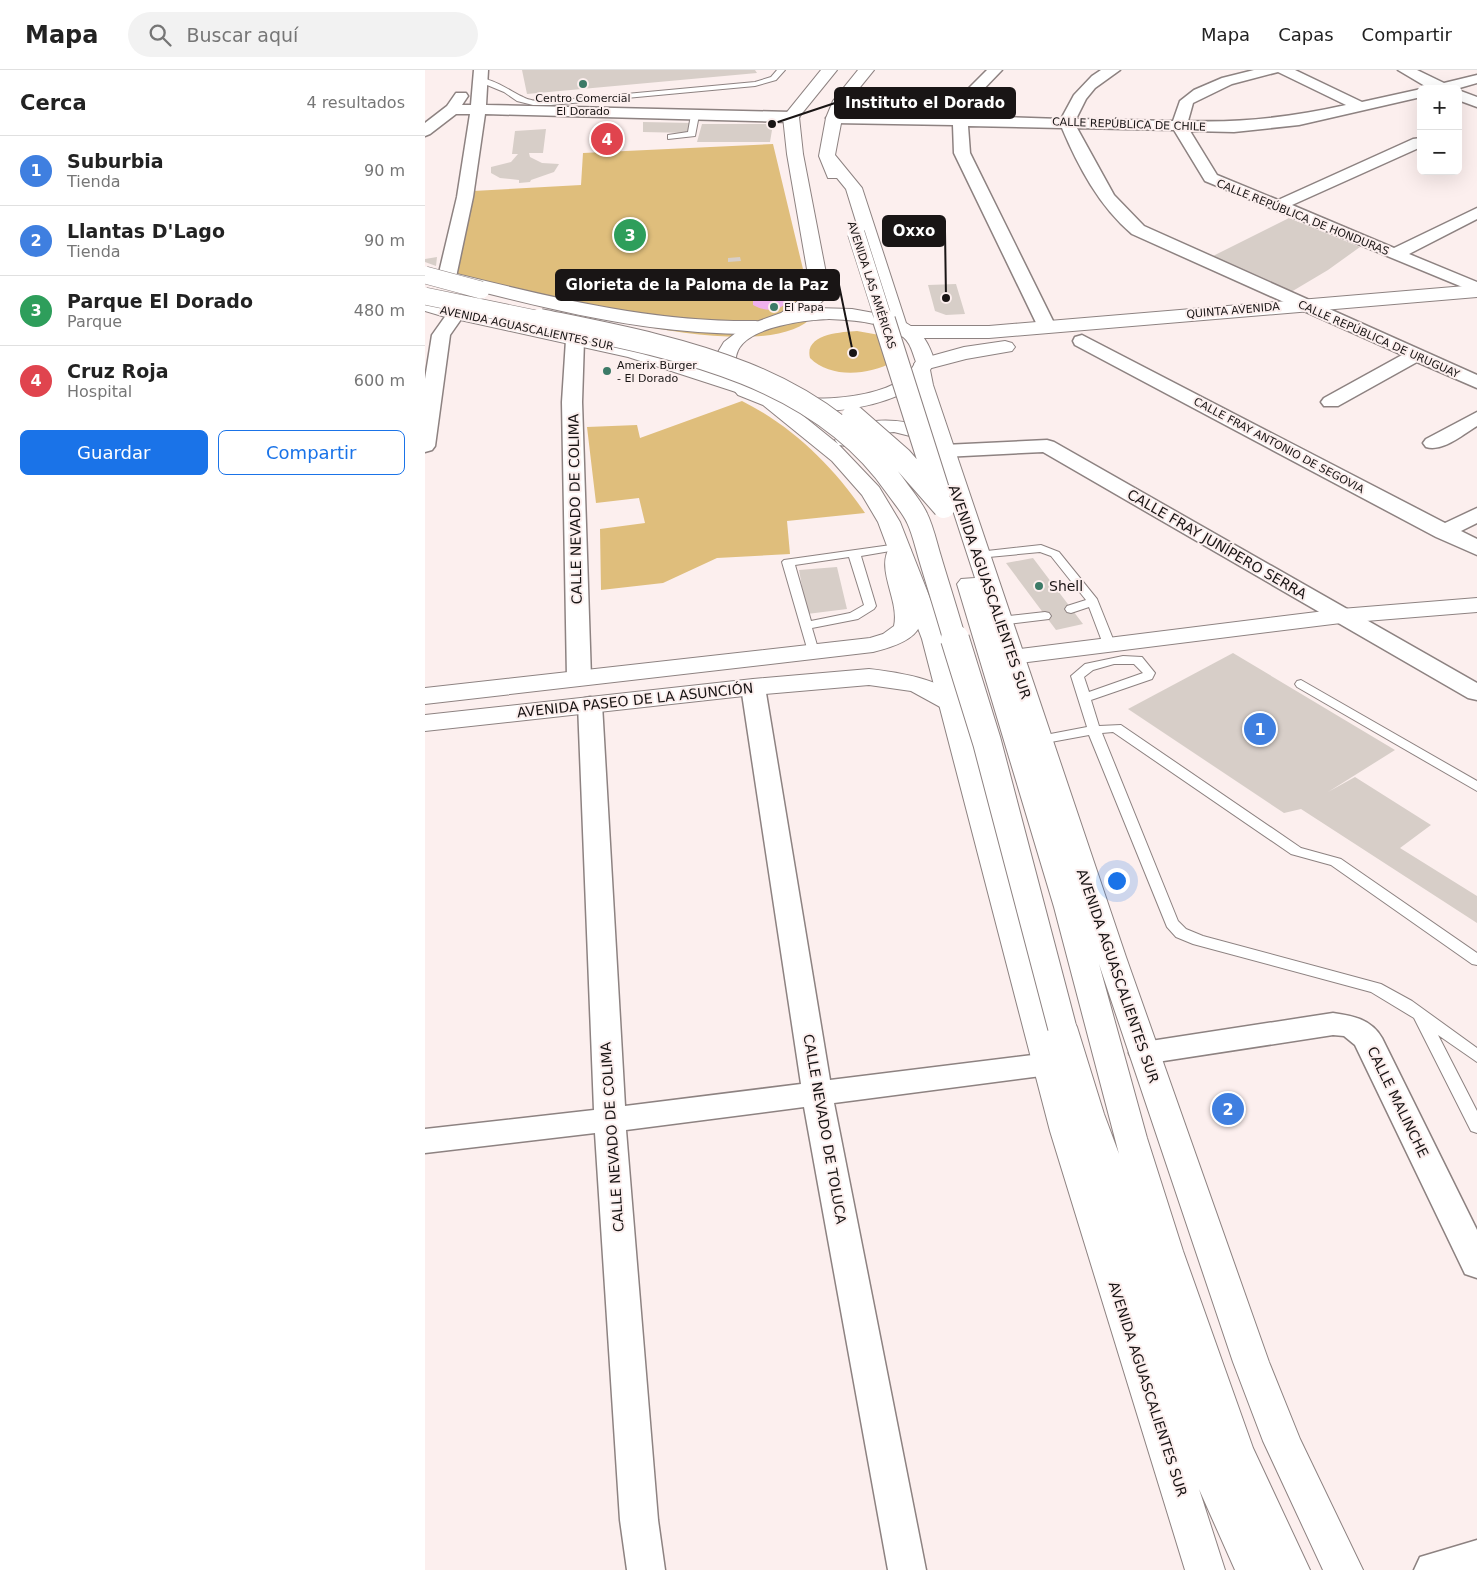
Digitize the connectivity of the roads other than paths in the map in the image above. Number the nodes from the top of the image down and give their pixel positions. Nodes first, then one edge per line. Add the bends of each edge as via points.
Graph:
1 (781, 70) edge
2 (829, 70) edge
3 (866, 70) edge
4 (995, 70) edge
5 (1113, 70) edge
6 (1272, 70) edge
7 (1284, 70) edge
8 (1405, 70) edge
9 (479, 73) edge
10 (1477, 79) edge
11 (1436, 85) edge
12 (1454, 85) edge
13 (1417, 94) edge
14 (1462, 96) edge
15 (1477, 103) edge
16 (1361, 107) junction
17 (452, 109) junction
18 (478, 111) junction
19 (695, 115) junction
20 (791, 117) junction
21 (834, 118) junction
22 (960, 120) junction
23 (1067, 122) junction
24 (1179, 127) junction
25 (425, 131) edge
26 (671, 137) dead end
27 (1417, 142) edge
28 (827, 156) junction
29 (1277, 206) junction
30 (1477, 214) edge
31 (1395, 254) junction
32 (425, 271) edge
33 (425, 275) edge
34 (447, 278) junction
35 (1477, 289) edge
36 (425, 296) edge
37 (1301, 304) junction
38 (425, 305) edge
39 (1477, 309) edge
40 (455, 315) junction
41 (779, 320) junction
42 (1338, 320) junction
43 (1047, 326) junction
44 (757, 327) junction
45 (903, 330) junction
46 (433, 338) edge
47 (575, 340) junction
48 (992, 340) junction
49 (1082, 341) junction
50 (1416, 355) junction
51 (922, 368) junction
52 (1477, 382) edge
53 (743, 388) junction
54 (769, 399) junction
55 (1331, 402) dead end
56 (1477, 418) edge
57 (427, 422) edge
58 (1433, 443) dead end
59 (425, 446) edge
60 (943, 451) junction
61 (840, 456) junction
62 (943, 506) junction
63 (1477, 514) edge
64 (1444, 532) junction
65 (1477, 548) edge
66 (898, 549) junction
67 (854, 553) junction
68 (977, 555) junction
69 (1093, 602) junction
70 (1477, 605) edge
71 (1071, 609) dead end
72 (1045, 616) dead end
73 (1341, 616) junction
74 (1000, 621) junction
75 (806, 626) junction
76 (1109, 644) junction
77 (823, 651) junction
78 (1012, 657) junction
79 (845, 678) junction
80 (1301, 684) dead end
81 (753, 687) junction
82 (584, 691) junction
83 (1477, 693) edge
84 (425, 696) edge
85 (1085, 698) junction
86 (951, 703) junction
87 (425, 723) edge
88 (1094, 730) junction
89 (1040, 740) junction
90 (1477, 787) edge
91 (1477, 960) edge
92 (1419, 1015) junction
93 (1144, 1053) junction
94 (1477, 1056) edge
95 (1049, 1064) junction
96 (817, 1092) junction
97 (610, 1120) junction
98 (1477, 1126) edge
99 (425, 1141) edge
100 (1477, 1264) edge
101 (1477, 1558) edge
102 (646, 1570) edge
103 (907, 1570) edge
104 (1205, 1570) edge
105 (1255, 1570) edge
106 (1290, 1570) edge
107 (1343, 1570) edge
108 (1433, 1570) edge

1 - 9 lane via 771,82 551,103 520,99
2 - 20 main road
3 - 21 main road via 841,101
4 - 22 street via 967,96
5 - 23 street via 1087,87
6 - 24 street via 1227,81 1199,93 1187,101
7 - 16 street
8 - 11 street
9 - 17 street
9 - 18 street
10 - 12 street
13 - 16 street, CALLE REPÚBLICA DE CHILE
14 - 15 street
16 - 24 street, CALLE REPÚBLICA DE CHILE via 1268,124
17 - 18 street
17 - 25 street
18 - 19 street
18 - 34 street via 465,197
19 - 20 street
19 - 26 lane via 692,134
20 - 41 main road, AVENIDA AGUASCALIENTES SUR via 821,294 802,309
21 - 22 street, CALLE REPÚBLICA DE CHILE
21 - 28 main road
22 - 23 street, CALLE REPÚBLICA DE CHILE
22 - 43 street via 962,153
23 - 24 street, CALLE REPÚBLICA DE CHILE
23 - 37 street, CALLE REPÚBLICA DE URUGUAY via 1075,144 1101,189 1114,209 1131,225
24 - 29 street, CALLE REPÚBLICA DE HONDURAS via 1211,178
27 - 29 street
28 - 45 main road, AVENIDA AGUASCALIENTES SUR via 854,188
28 - 62 main road, AVENIDA LAS AMÉRICAS, bridge via 856,233
29 - 31 street, CALLE REPÚBLICA DE HONDURAS
30 - 31 street
31 - 35 street, CALLE REPÚBLICA DE HONDURAS
32 - 34 main road, AVENIDA AGUASCALIENTES SUR
33 - 62 main road, AVENIDA AGUASCALIENTES SUR, bridge via 672,335 783,374 829,399 870,429 906,461
34 - 44 main road, AVENIDA AGUASCALIENTES SUR via 637,322 689,328
35 - 37 main road, QUINTA AVENIDA
36 - 105 main road, AVENIDA AGUASCALIENTES SUR, bridge via 658,344 735,368 795,398 854,439 883,468 917,517 987,742 1088,1114 1139,1252 1190,1415 1218,1489
37 - 42 street, CALLE REPÚBLICA DE URUGUAY
37 - 43 main road, QUINTA AVENIDA
38 - 40 main road, AVENIDA AGUASCALIENTES SUR
39 - 42 main road, QUINTA AVENIDA
40 - 46 street
40 - 47 main road, AVENIDA AGUASCALIENTES SUR
41 - 44 main road, AVENIDA AGUASCALIENTES SUR
41 - 45 main road, AVENIDA AGUASCALIENTES SUR via 803,315 855,315
42 - 49 main road, QUINTA AVENIDA
42 - 50 street, CALLE REPÚBLICA DE URUGUAY
43 - 48 main road, QUINTA AVENIDA
44 - 53 main road, AVENIDA AGUASCALIENTES SUR via 739,338 728,350 725,363 730,376
45 - 48 main road
45 - 51 main road, AVENIDA AGUASCALIENTES SUR via 923,348
46 - 57 street
47 - 53 main road, AVENIDA AGUASCALIENTES SUR via 691,368
47 - 82 street, CALLE NEVADO DE COLIMA via 572,402
48 - 49 main road, QUINTA AVENIDA
48 - 51 main road
49 - 64 street, CALLE FRAY ANTONIO DE SEGOVIA
50 - 52 street, CALLE REPÚBLICA DE URUGUAY
50 - 55 street
51 - 54 main road, AVENIDA AGUASCALIENTES SUR via 897,390 859,403 812,406
51 - 60 main road, AVENIDA AGUASCALIENTES SUR
53 - 54 main road, AVENIDA AGUASCALIENTES SUR
54 - 61 main road, AVENIDA AGUASCALIENTES SUR
56 - 58 street
57 - 59 street
60 - 61 main road via 921,433 892,425 877,426 856,434 843,443
60 - 68 main road, AVENIDA AGUASCALIENTES SUR
60 - 73 street, CALLE FRAY JUNÍPERO SERRA via 1047,446
61 - 66 main road, AVENIDA AGUASCALIENTES SUR via 871,492 889,522
62 - 106 main road, AVENIDA AGUASCALIENTES SUR via 1068,907 1131,1138 1217,1402 1248,1481
63 - 64 street
64 - 65 street, CALLE FRAY ANTONIO DE SEGOVIA
66 - 67 lane
66 - 77 main road, AVENIDA PASEO DE LA ASUNCIÓN via 895,560 909,613 906,628 892,639
66 - 86 main road, AVENIDA AGUASCALIENTES SUR via 934,639
67 - 75 lane via 870,606 854,616
67 - 75 lane via 788,562
68 - 69 lane via 1041,548 1055,554
68 - 74 main road, AVENIDA AGUASCALIENTES SUR
69 - 71 lane
69 - 76 lane
70 - 73 main road
72 - 74 lane
73 - 76 main road
73 - 83 street, CALLE FRAY JUNÍPERO SERRA
74 - 78 main road, AVENIDA AGUASCALIENTES SUR
75 - 77 lane
76 - 78 main road
77 - 79 main road via 841,654 849,671
77 - 82 main road, AVENIDA PASEO DE LA ASUNCIÓN
78 - 89 main road, AVENIDA AGUASCALIENTES SUR
79 - 81 main road, AVENIDA PASEO DE LA ASUNCIÓN
79 - 86 main road, AVENIDA PASEO DE LA ASUNCIÓN via 899,680 920,686
80 - 90 lane
81 - 82 main road, AVENIDA PASEO DE LA ASUNCIÓN
81 - 96 street, CALLE NEVADO DE TOLUCA
82 - 84 main road, AVENIDA PASEO DE LA ASUNCIÓN
82 - 87 main road, AVENIDA PASEO DE LA ASUNCIÓN
82 - 97 street, CALLE NEVADO DE COLIMA
85 - 85 lane via 1077,676 1082,670 1125,659 1138,660 1149,673 1144,679
85 - 88 lane
86 - 95 main road, AVENIDA AGUASCALIENTES SUR
88 - 89 lane
88 - 91 lane via 1116,728 1296,850 1336,862
88 - 92 lane via 1172,923 1181,933 1376,988
89 - 93 main road, AVENIDA AGUASCALIENTES SUR
92 - 94 lane
92 - 98 lane
93 - 100 street, CALLE MALINCHE via 1333,1024 1351,1026 1367,1038
93 - 107 main road, AVENIDA AGUASCALIENTES SUR via 1281,1441
95 - 96 street
95 - 104 main road, AVENIDA AGUASCALIENTES SUR via 1066,1131
96 - 97 street
96 - 103 street, CALLE NEVADO DE TOLUCA
97 - 99 street
97 - 102 street, CALLE NEVADO DE COLIMA via 639,1520
101 - 108 street

